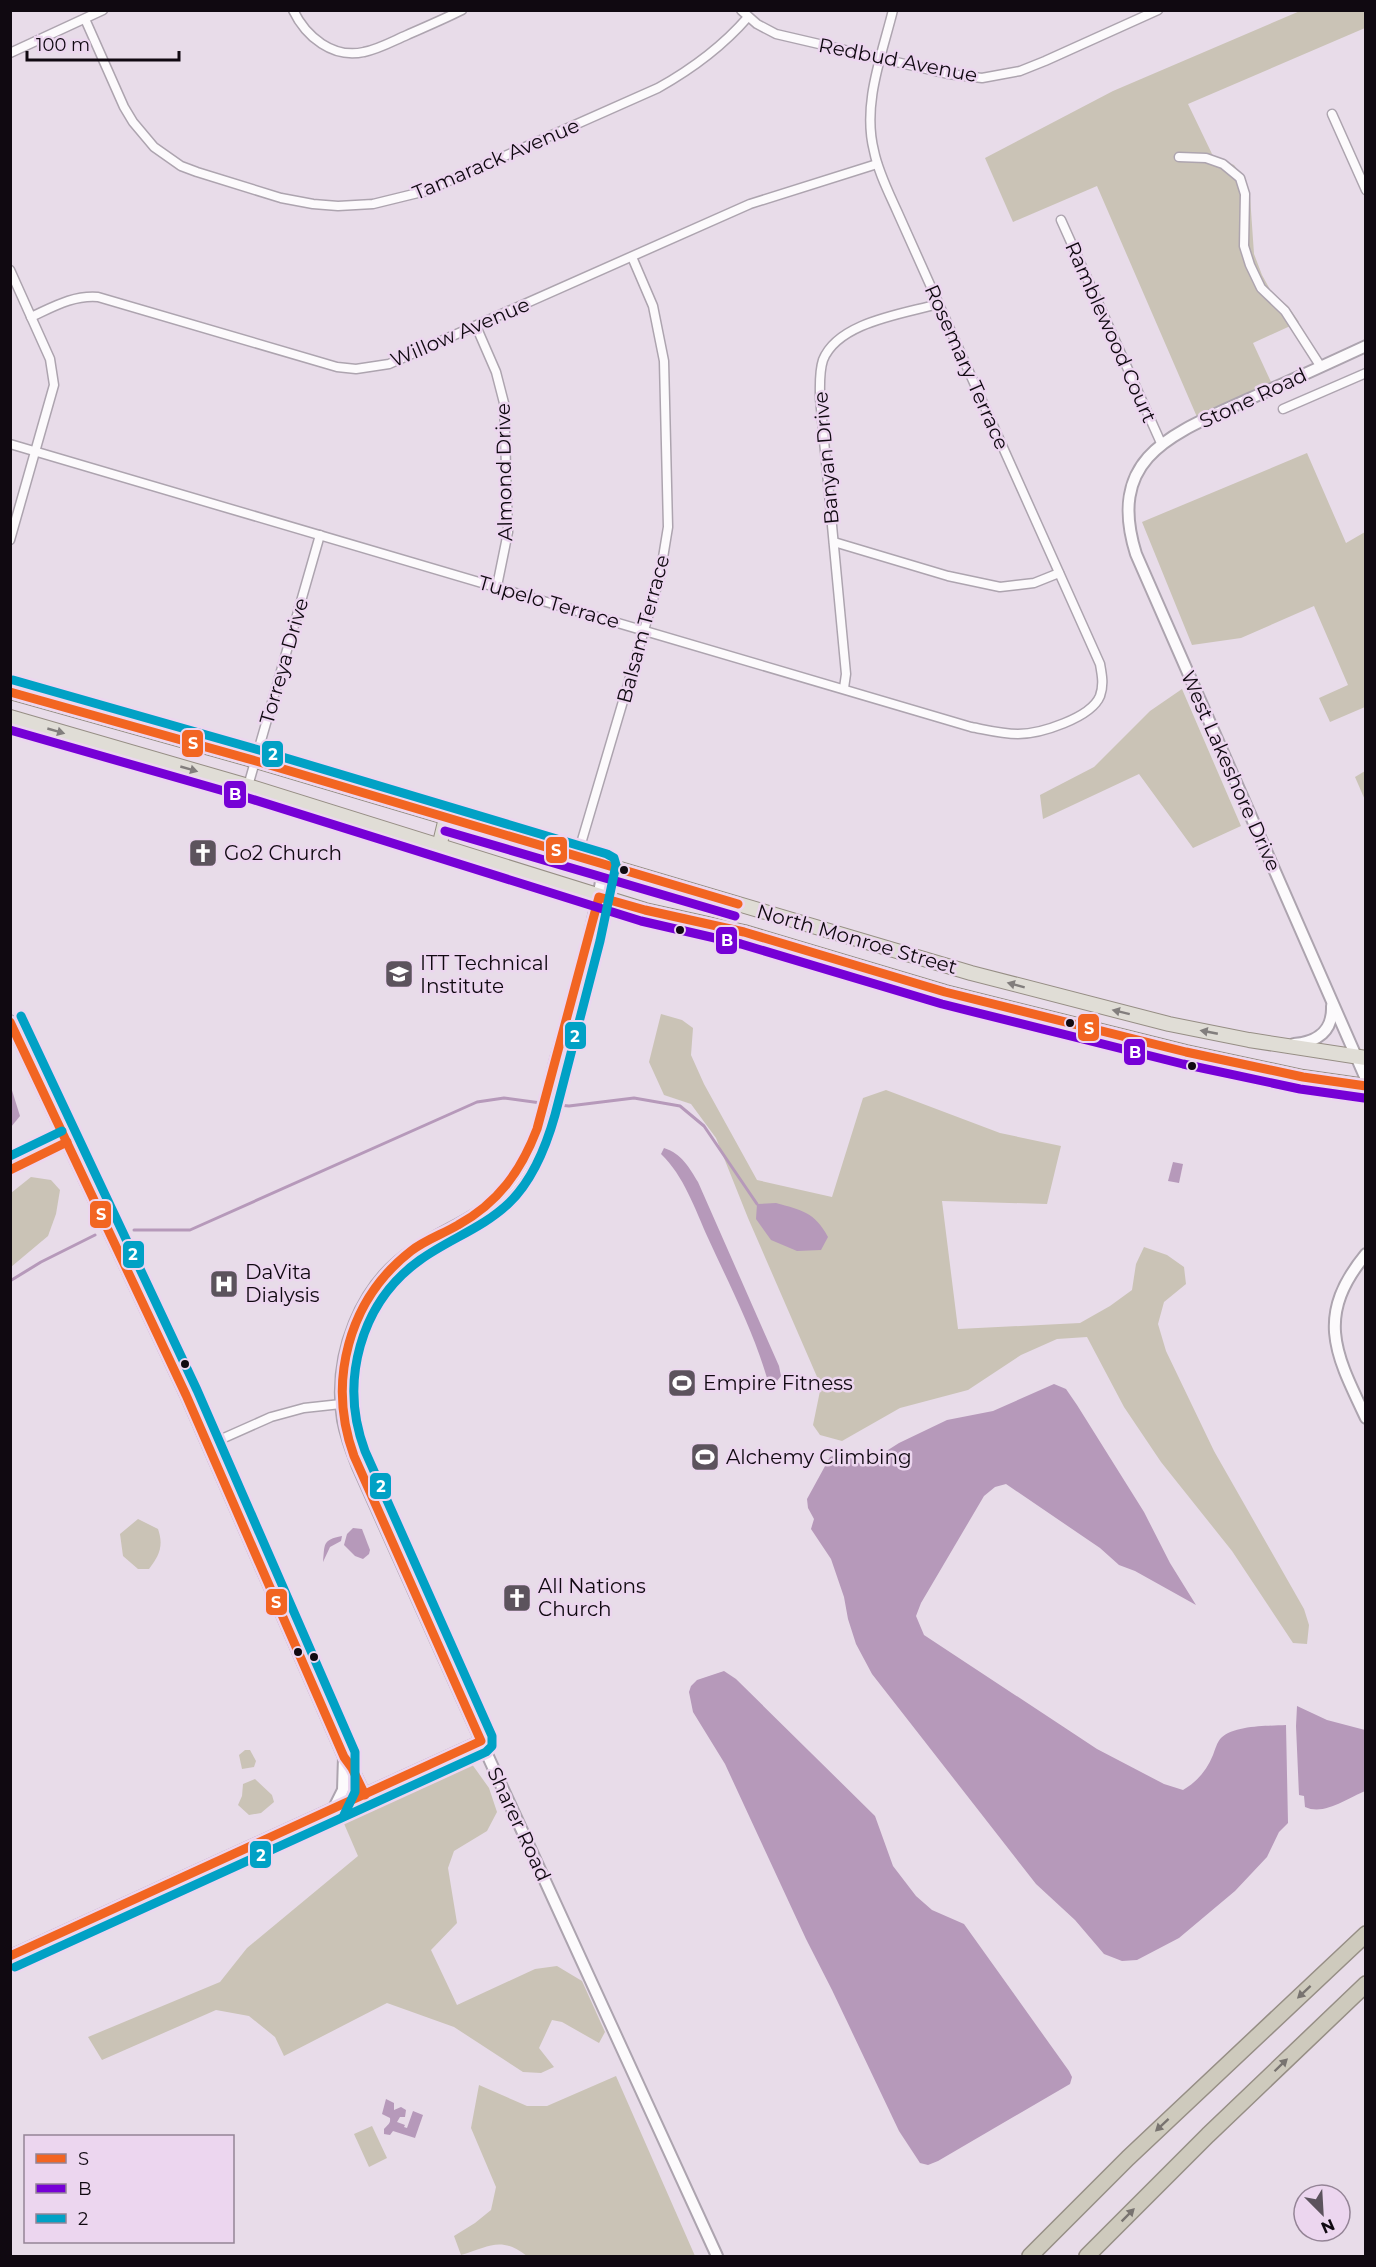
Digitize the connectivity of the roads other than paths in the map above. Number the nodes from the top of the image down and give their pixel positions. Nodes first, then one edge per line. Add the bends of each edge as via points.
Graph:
1 (103, 10) edge
2 (293, 10) edge
3 (462, 10) edge
4 (893, 10) edge
5 (1158, 10) edge
6 (745, 14) edge
7 (84, 19) junction
8 (10, 53) edge
9 (881, 59) junction
10 (1332, 114) dead end
11 (1179, 157) dead end
12 (877, 164) junction
13 (1365, 190) edge
14 (1061, 220) dead end
15 (632, 257) junction
16 (10, 270) edge
17 (938, 304) junction
18 (31, 317) junction
19 (476, 326) junction
20 (1364, 350) edge
21 (1321, 366) junction
22 (1365, 373) edge
23 (1283, 409) dead end
24 (1161, 443) junction
25 (10, 444) edge
26 (36, 452) junction
27 (1146, 459) joint
28 (320, 535) junction
29 (10, 540) edge
30 (834, 542) junction
31 (1059, 573) junction
32 (497, 586) junction
33 (644, 630) junction
34 (844, 688) junction
35 (10, 692) edge
36 (1087, 711) joint
37 (10, 717) edge
38 (108, 720) junction
39 (102, 744) junction
40 (256, 761) junction
41 (248, 786) junction
42 (446, 818) junction
43 (439, 847) junction
44 (577, 857) junction
45 (604, 865) junction
46 (599, 897) junction
47 (780, 917) junction
48 (808, 925) junction
49 (771, 941) junction
50 (797, 948) junction
51 (954, 968) junction
52 (971, 973) junction
53 (945, 992) junction
54 (965, 997) junction
55 (1332, 1003) junction
56 (10, 1021) edge
57 (1169, 1024) junction
58 (1160, 1045) junction
59 (1284, 1045) junction
60 (1361, 1058) edge
61 (1365, 1079) edge
62 (1365, 1086) edge
63 (1365, 1254) edge
64 (341, 1404) junction
65 (1365, 1418) edge
66 (208, 1444) junction
67 (481, 1741) junction
68 (344, 1757) junction
69 (365, 1795) junction
70 (333, 1810) junction
71 (1365, 1934) edge
72 (10, 1956) edge
73 (1365, 1984) edge
74 (717, 2256) edge
75 (1030, 2256) edge
76 (1087, 2256) edge

1 - 7 street
2 - 3 street via 304,28 328,48 347,54 363,53
4 - 9 street, Rosemary Terrace
5 - 9 street, Redbud Avenue via 1045,61 998,77 958,76
6 - 7 street, Tamarack Avenue via 710,56 658,88 426,191 373,204 338,206 281,198 197,172 169,159 133,122
6 - 9 street, Redbud Avenue via 776,34
7 - 8 street
9 - 12 street, Rosemary Terrace via 870,113
10 - 13 street
11 - 21 street via 1215,161 1240,178 1245,194 1244,246 1250,265 1261,288 1285,311
12 - 15 street, Willow Avenue via 750,204
12 - 17 street, Rosemary Terrace
14 - 24 street, Ramblewood Court
15 - 19 street, Willow Avenue
15 - 33 street, Balsam Terrace via 653,306 665,376 668,527 660,576
16 - 18 street
17 - 30 street, Banyan Drive via 852,330 834,343 823,362 819,382
17 - 31 street, Rosemary Terrace
18 - 19 street, Willow Avenue via 72,299 98,297 337,367 356,369 389,363
18 - 26 street via 50,359 54,385
19 - 32 street, Almond Drive via 496,372 504,403 508,532
20 - 21 street, Stone Road
21 - 24 street, Stone Road
22 - 23 street
24 - 27 street, Stone Road
25 - 26 street, Tupelo Terrace
26 - 28 street, Tupelo Terrace
26 - 29 street
27 - 55 street, West Lakeshore Drive via 1128,506 1136,554
28 - 32 street, Tupelo Terrace
28 - 40 street, Torreya Drive
30 - 31 street via 1000,587 1034,584
30 - 34 street, Banyan Drive
31 - 36 street, Rosemary Terrace via 1100,664 1103,687
32 - 33 street, Tupelo Terrace
33 - 34 street, Tupelo Terrace
33 - 44 street, Balsam Terrace
34 - 36 street, Tupelo Terrace via 971,727 1007,733 1050,728
35 - 38 main road, North Monroe Street
37 -> 39 main road, North Monroe Street
38 - 39 main road
38 - 40 main road, North Monroe Street
39 -> 41 main road, North Monroe Street
40 - 41 street, Torreya Drive
40 - 42 main road, North Monroe Street
41 - 43 main road, North Monroe Street
42 - 43 main road
42 - 44 main road, North Monroe Street
43 - 46 main road, North Monroe Street
44 - 45 main road, North Monroe Street
45 - 46 street, Sharer Road
45 - 47 main road, North Monroe Street
46 - 49 main road, North Monroe Street
46 - 64 street, Sharer Road via 525,1161 499,1197 475,1216 407,1254 384,1275 356,1319 350,1336 341,1376
47 - 48 main road, North Monroe Street
47 - 49 main road
48 - 50 main road
48 - 51 main road, North Monroe Street
49 - 50 main road, North Monroe Street
50 - 53 main road, North Monroe Street
51 - 52 main road, North Monroe Street
51 - 53 main road
52 - 54 main road
57 -> 52 main road, North Monroe Street
53 - 54 main road, North Monroe Street
54 - 58 main road, North Monroe Street
55 - 59 street via 1331,1023 1324,1034 1309,1042
55 - 60 street, West Lakeshore Drive
56 - 66 street
57 - 58 main road
59 -> 57 main road, North Monroe Street
58 - 62 main road, North Monroe Street via 1303,1077
59 - 60 main road, North Monroe Street
60 - 61 street, West Lakeshore Drive
63 - 65 street via 1345,1281 1334,1322 1341,1364
64 - 66 street via 271,1416
64 - 67 street, Sharer Road via 348,1442 358,1467
66 - 68 street
67 - 69 street
67 - 74 street, Sharer Road
68 - 69 street
68 - 70 street via 343,1790
69 - 70 street
70 - 72 street
71 -> 75 highway
76 -> 73 highway

